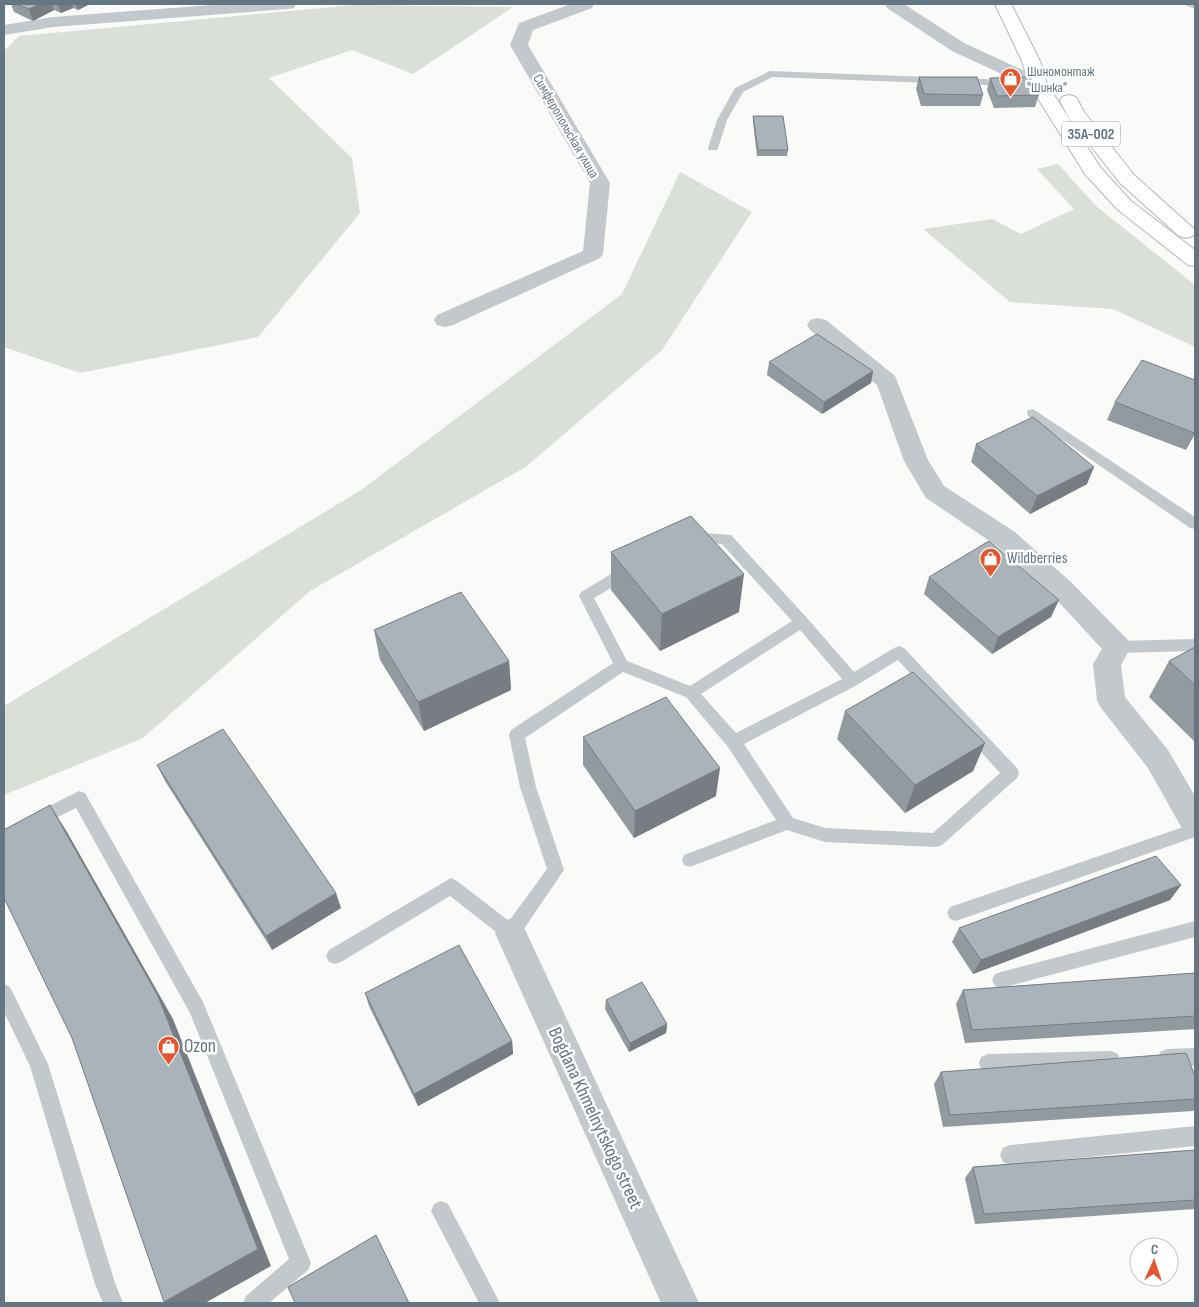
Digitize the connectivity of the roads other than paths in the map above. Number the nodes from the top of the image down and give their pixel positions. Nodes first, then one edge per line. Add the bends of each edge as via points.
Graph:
1 (288, 4) edge
2 (586, 4) edge
3 (893, 4) edge
4 (1003, 4) edge
5 (1018, 4) edge
6 (4, 30) edge
7 (1049, 79) junction
8 (713, 148) dead end
9 (1195, 239) edge
10 (1195, 260) edge
11 (445, 320) dead end
12 (818, 325) dead end
13 (1033, 413) dead end
14 (1195, 524) edge
15 (676, 542) edge
16 (643, 562) edge
17 (802, 622) junction
18 (1195, 645) edge
19 (1117, 647) junction
20 (622, 665) junction
21 (852, 681) junction
22 (691, 692) junction
23 (734, 742) junction
24 (787, 823) junction
25 (1195, 823) edge
26 (1195, 830) edge
27 (4, 837) edge
28 (690, 860) dead end
29 (956, 912) dead end
30 (1195, 929) edge
31 (511, 933) junction
32 (335, 956) dead end
33 (1001, 980) dead end
34 (4, 993) edge
35 (1195, 1057) edge
36 (1126, 1059) edge
37 (1146, 1059) edge
38 (988, 1063) dead end
39 (1195, 1136) edge
40 (1010, 1156) dead end
41 (441, 1211) dead end
42 (113, 1303) edge
43 (253, 1303) edge
44 (490, 1303) edge
45 (680, 1303) edge

1 - 6 street via 53,22
2 - 11 street, Симферопольская улица via 525,28 519,45 600,183 593,254
3 - 7 street via 958,46
4 - 7 highway, 35А-002 via 1032,61
5 - 7 highway, 35А-002
7 - 8 lane via 770,74 740,90 722,120
7 - 9 highway, 35А-002 via 1127,179
7 - 10 highway, 35А-002 via 1092,170 1124,205
12 - 19 street via 888,381 916,461 935,492 1006,538 1063,590
13 - 14 lane
15 - 17 lane via 684,537 726,540
16 - 20 lane via 586,596
17 - 21 lane
17 - 22 lane
18 - 19 lane
19 - 25 street via 1108,664 1111,700 1158,759
20 - 22 lane
20 - 31 lane via 517,735 528,787 556,870
21 - 23 lane
21 - 24 lane via 899,652 1011,773 936,840 825,835
22 - 23 lane
23 - 24 lane
24 - 28 lane
26 - 29 lane
27 - 43 lane via 79,798 197,1008 301,1263
30 - 33 lane
31 - 32 lane via 451,886
31 - 45 street, Bogdana Khmelnytskogo street
34 - 42 lane via 39,1064
35 - 37 lane
36 - 38 lane
39 - 40 lane
41 - 44 lane

